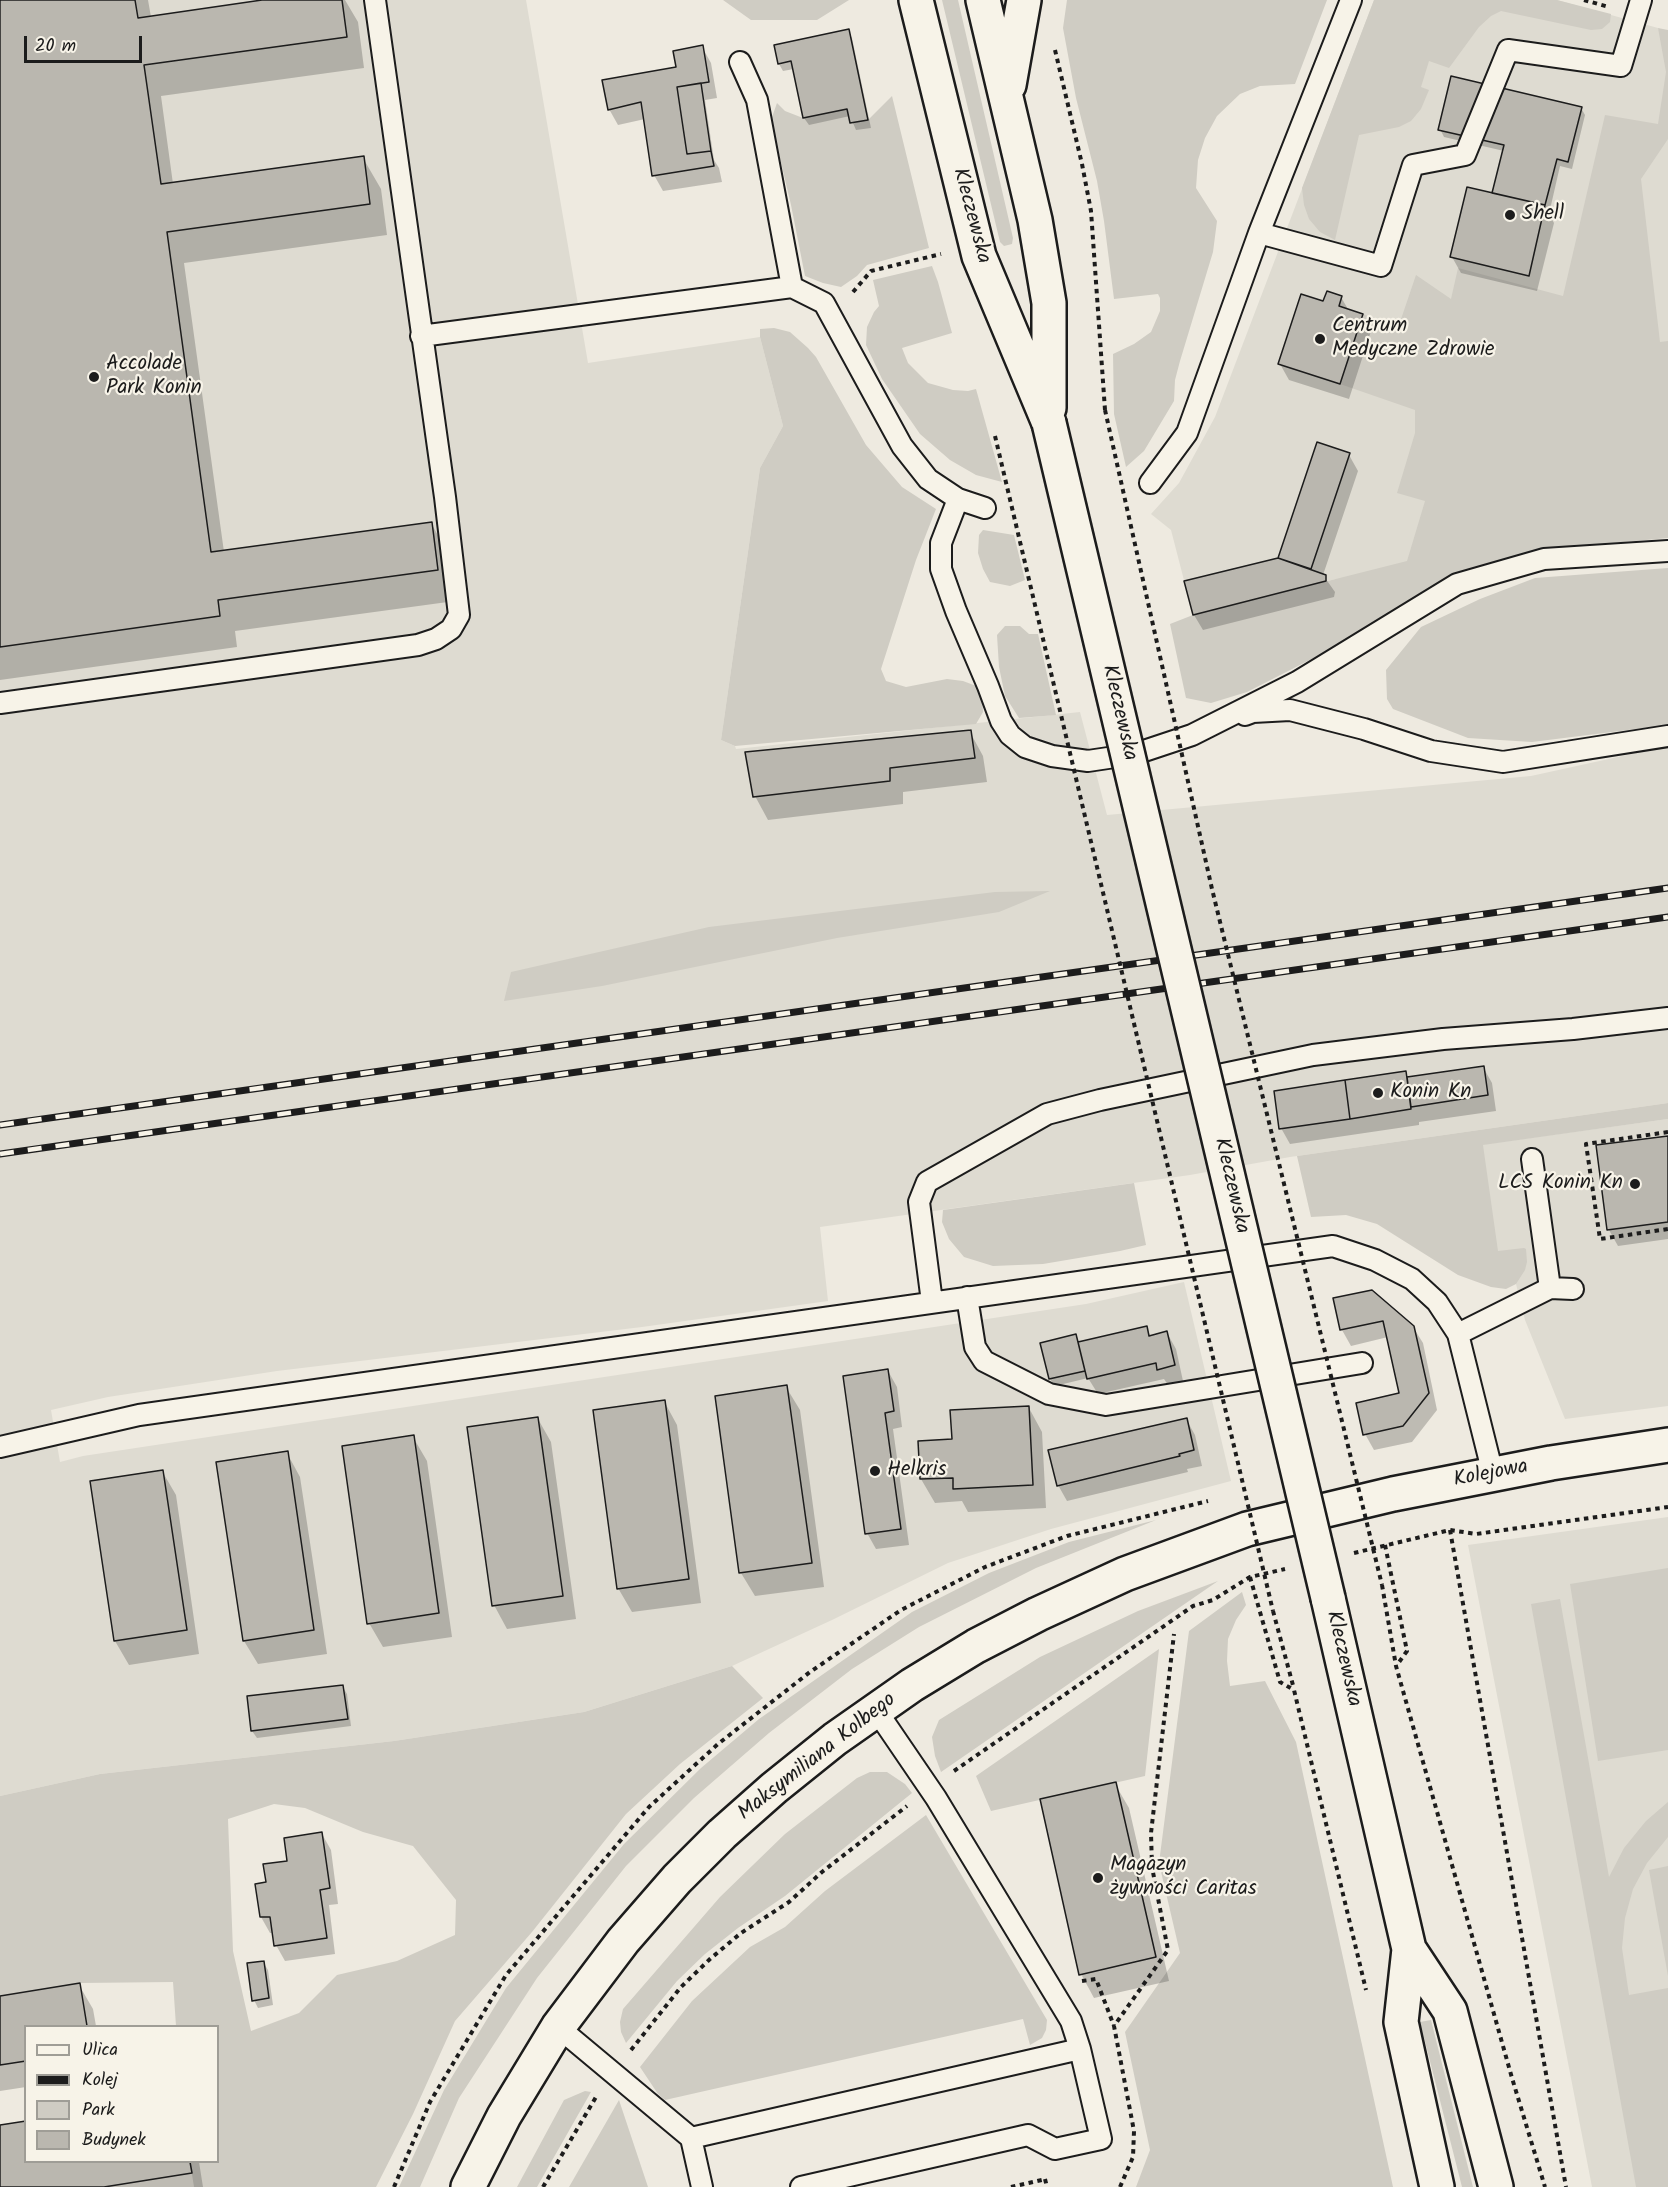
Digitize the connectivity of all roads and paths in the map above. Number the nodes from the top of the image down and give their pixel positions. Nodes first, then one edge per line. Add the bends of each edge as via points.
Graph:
1 (375, 0) edge
2 (916, 0) edge
3 (983, 0) edge
4 (1024, 0) edge
5 (1351, 0) edge
6 (1641, 0) edge
7 (1053, 44) dead end
8 (740, 62) dead end
9 (1007, 95) junction
10 (1259, 233) junction
11 (942, 254) dead end
12 (871, 271) dead end
13 (792, 286) junction
14 (421, 336) junction
15 (1049, 423) junction
16 (995, 436) dead end
17 (1150, 483) dead end
18 (958, 499) junction
19 (985, 508) dead end
20 (1668, 550) edge
21 (0, 703) edge
22 (1211, 726) junction
23 (1668, 736) edge
24 (1668, 1018) edge
25 (1668, 1132) edge
26 (1532, 1159) dead end
27 (1668, 1229) edge
28 (1550, 1288) junction
29 (1573, 1289) dead end
30 (967, 1297) junction
31 (932, 1302) junction
32 (1458, 1334) junction
33 (1362, 1363) dead end
34 (1668, 1445) edge
35 (0, 1447) edge
36 (1493, 1474) junction
37 (1668, 1507) edge
38 (1315, 1512) joint
39 (1385, 1545) dead end
40 (1250, 1577) dead end
41 (1213, 1600) dead end
42 (1174, 1634) dead end
43 (1396, 1666) junction
44 (1294, 1690) junction
45 (876, 1710) junction
46 (929, 1788) junction
47 (1409, 1949) junction
48 (1368, 2001) dead end
49 (558, 2027) junction
50 (1080, 2049) junction
51 (612, 2073) junction
52 (691, 2138) junction
53 (1045, 2179) dead end
54 (468, 2187) edge
55 (543, 2187) edge
56 (702, 2187) edge
57 (801, 2187) edge
58 (1047, 2187) edge
59 (1120, 2187) edge
60 (1437, 2187) edge
61 (1496, 2187) edge
62 (1545, 2187) edge
63 (1566, 2187) edge

1 - 14 lane
2 - 15 main road, Kleczewska via 979,256
3 - 9 main road, Kleczewska
4 - 9 main road
5 - 10 lane
6 - 10 lane via 1621,66 1508,50 1465,155 1413,165 1381,266
7 - 43 path, bridge via 1091,211 1105,411 1212,890 1382,1585
8 - 13 lane via 757,100
9 - 15 main road, Kleczewska via 1049,303
10 - 17 lane via 1187,434
11 - 12 path
13 - 14 lane
13 - 18 lane via 824,303 902,446 928,479
14 - 21 lane via 458,602 459,615 451,629 418,645
15 - 47 main road, Kleczewska, bridge
16 - 44 path, bridge
18 - 19 lane
18 - 22 lane via 941,543 941,568 1010,735 1025,747 1052,756 1088,761 1135,754
20 - 22 lane via 1544,559 1457,584 1297,682
22 - 23 lane via 1253,712 1290,710 1431,752 1503,762
24 - 31 lane via 1313,1055 1047,1114 927,1182 919,1202
25 - 27 path via 1586,1144 1599,1239
26 - 28 lane
28 - 29 lane
28 - 32 lane
30 - 31 lane
30 - 32 lane via 1333,1246 1375,1260 1412,1279 1437,1302
30 - 33 lane via 975,1347 984,1361 1049,1394 1106,1405
31 - 35 lane via 140,1415
32 - 36 lane
34 - 36 main road, Kolejowa
36 - 38 main road, Kolejowa
37 - 63 path via 1476,1534 1450,1530
38 - 45 main road, Maksymiliana Kolbego via 1247,1529 1125,1574 976,1646
39 - 43 path via 1407,1650
40 - 44 path via 1280,1682
41 - 46 path via 1192,1606
42 - 59 path via 1151,1833 1152,1867 1168,1950 1114,2026 1134,2131 1133,2157
43 - 62 path
44 - 48 path
45 - 46 lane
45 - 49 main road, Maksymiliana Kolbego via 774,1788 722,1834 623,1941
46 - 50 lane via 1071,2021
46 - 51 path via 789,1902 710,1959 681,1987
47 - 60 main road, Kleczewska via 1401,2022
47 - 61 main road, Kleczewska via 1450,2011
49 - 51 lane
49 - 54 main road, Maksymiliana Kolbego via 504,2116
50 - 52 lane
50 - 57 lane via 1101,2139 1055,2149 1028,2135
51 - 52 lane
51 - 55 path
52 - 56 lane
53 - 58 path

